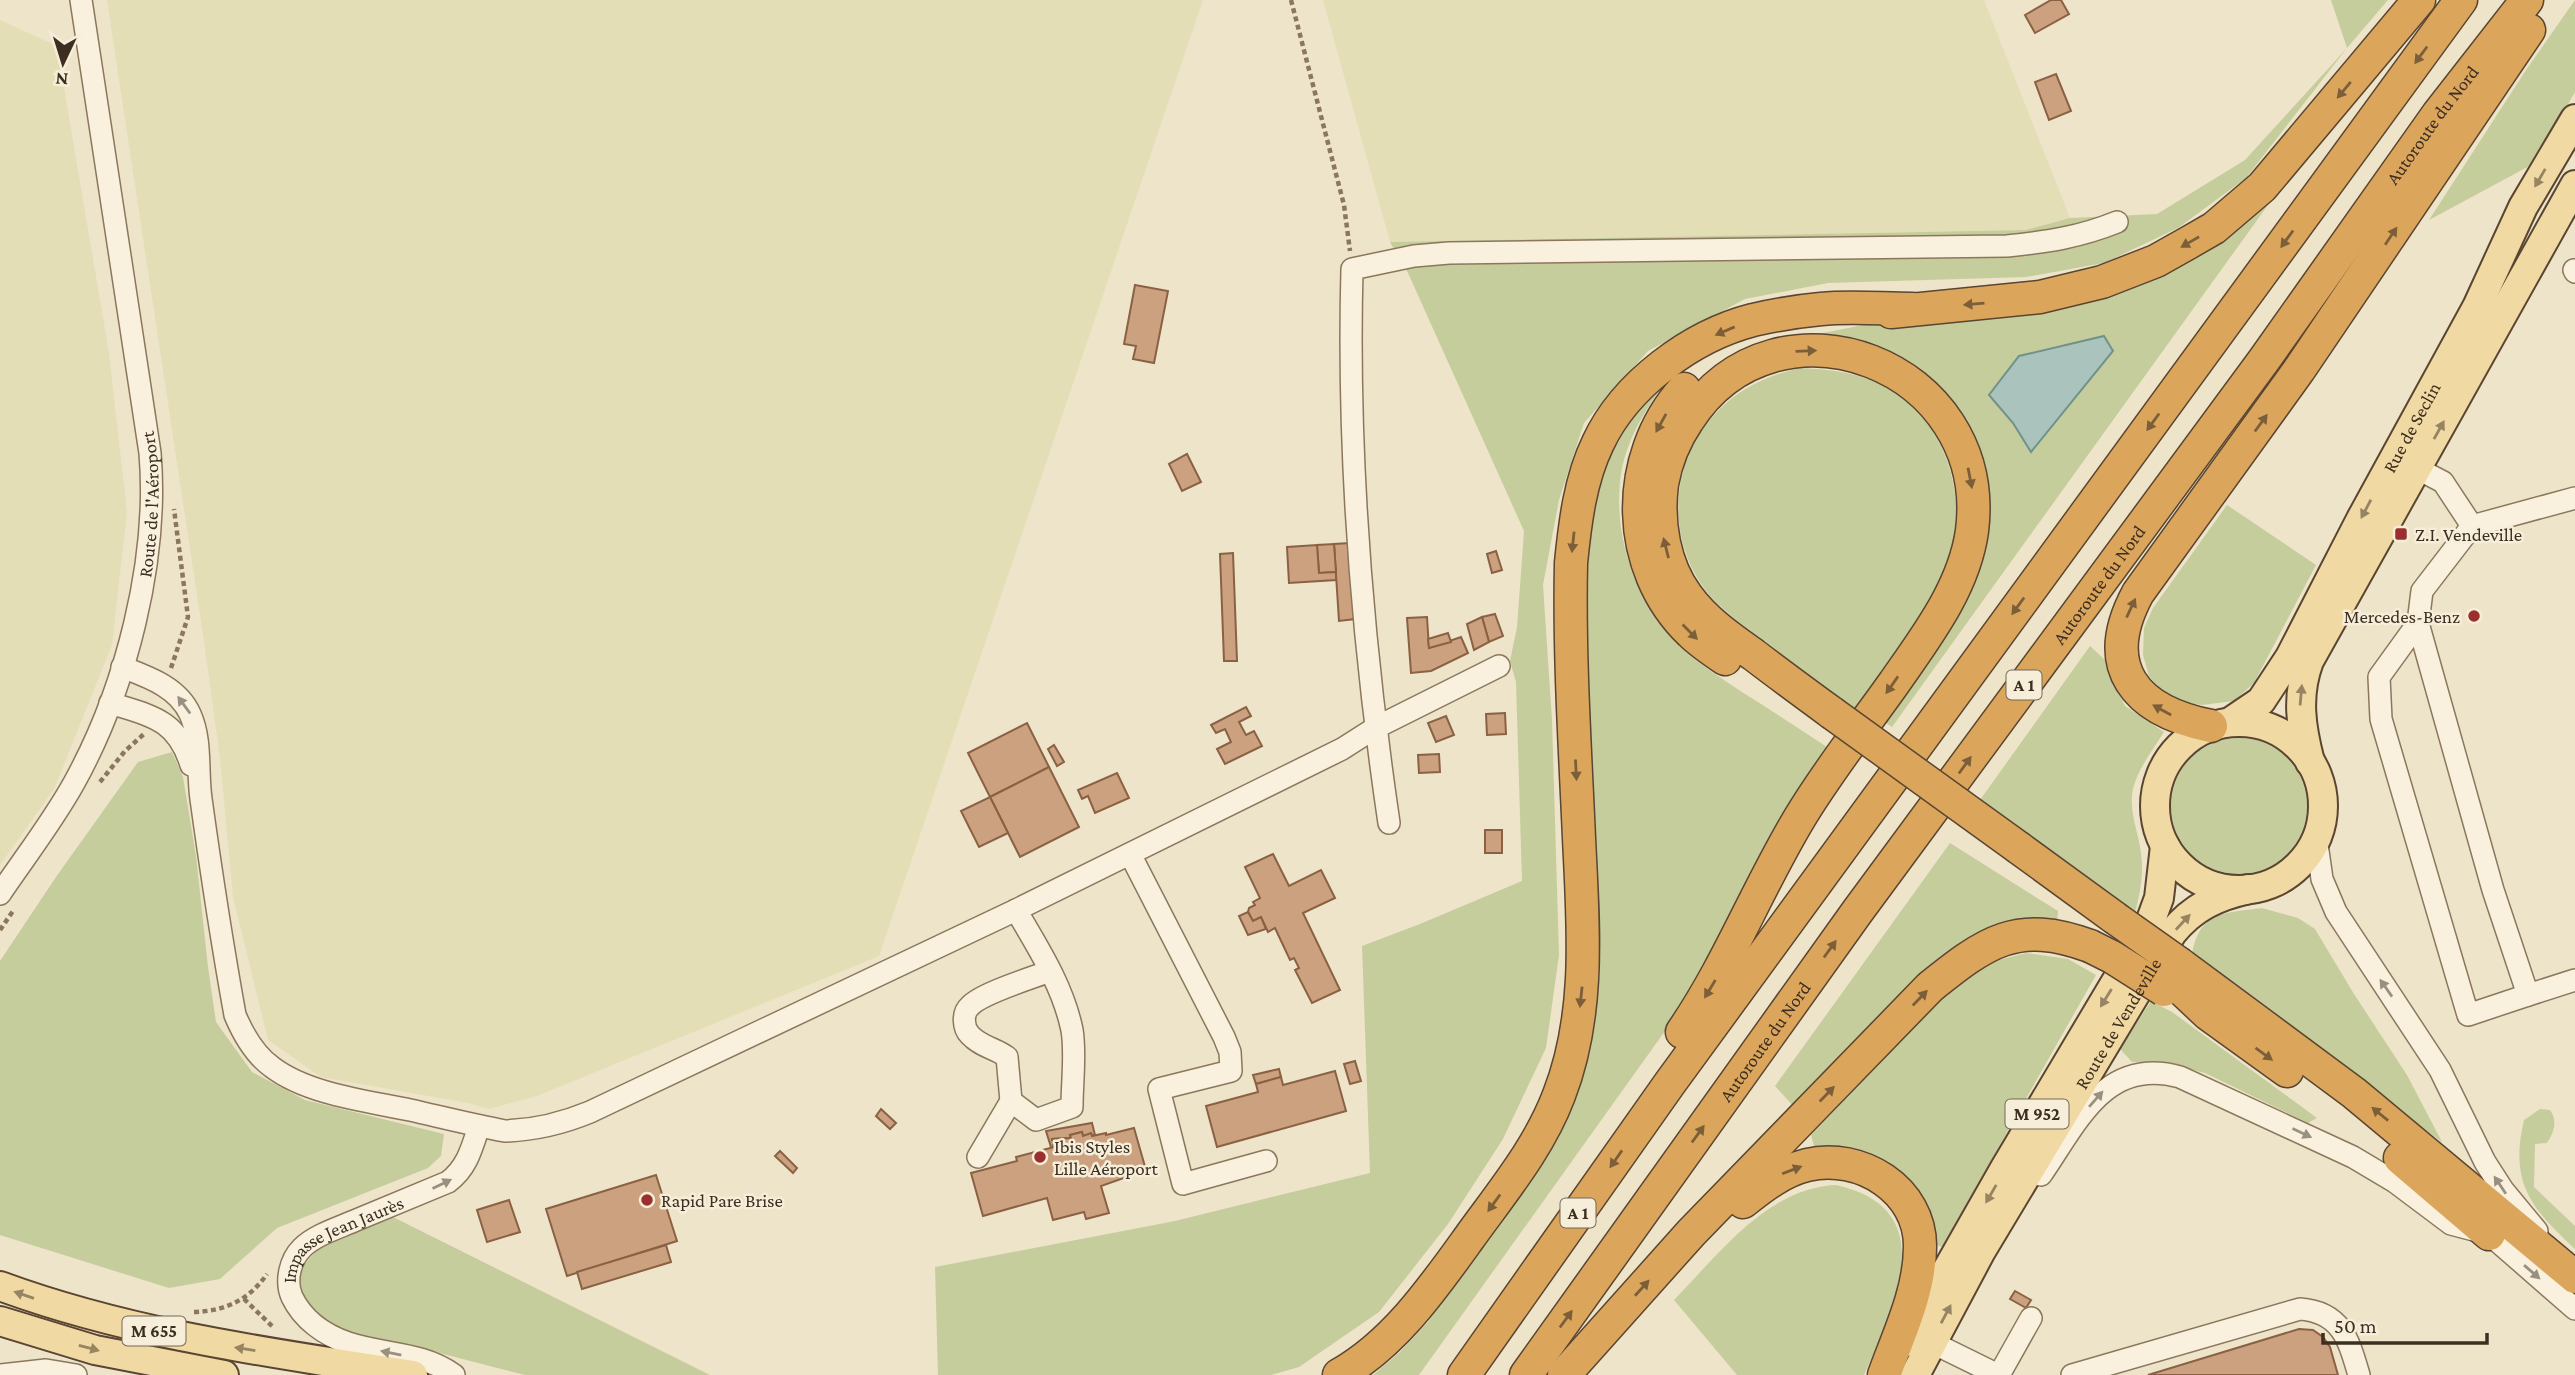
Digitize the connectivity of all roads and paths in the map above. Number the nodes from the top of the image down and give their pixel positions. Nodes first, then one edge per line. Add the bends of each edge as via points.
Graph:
1 (81, 0) edge
2 (1291, 0) edge
3 (2419, 0) edge
4 (2462, 0) edge
5 (2527, 0) edge
6 (2537, 0) edge
7 (2575, 119) edge
8 (2575, 185) edge
9 (2117, 222) dead end
10 (1352, 269) junction
11 (1912, 309) junction
12 (2418, 469) junction
13 (2575, 498) edge
14 (2472, 526) junction
15 (2418, 623) junction
16 (1499, 666) dead end
17 (122, 667) junction
18 (110, 703) junction
19 (1828, 720) junction
20 (2220, 724) junction
21 (1375, 728) junction
22 (2310, 762) junction
23 (200, 795) junction
24 (1389, 823) dead end
25 (2316, 837) junction
26 (2165, 846) junction
27 (1130, 854) junction
28 (2249, 889) junction
29 (0, 894) edge
30 (1016, 910) junction
31 (2103, 931) junction
32 (1050, 971) junction
33 (2172, 978) junction
34 (2575, 980) edge
35 (2528, 995) junction
36 (1670, 1083) junction
37 (1011, 1101) junction
38 (479, 1126) junction
39 (978, 1157) dead end
40 (1266, 1161) dead end
41 (2489, 1234) junction
42 (1677, 1249) junction
43 (1981, 1251) junction
44 (2575, 1276) edge
45 (0, 1286) edge
46 (244, 1299) dead end
47 (2575, 1309) edge
48 (181, 1312) dead end
49 (2031, 1318) dead end
50 (0, 1321) edge
51 (1931, 1342) junction
52 (150, 1368) edge
53 (0, 1375) edge
54 (76, 1375) edge
55 (224, 1375) edge
56 (413, 1375) edge
57 (454, 1375) edge
58 (1339, 1375) edge
59 (1464, 1375) edge
60 (1527, 1375) edge
61 (1564, 1375) edge
62 (1885, 1375) edge
63 (1915, 1375) edge
64 (1998, 1375) edge
65 (2072, 1375) edge
66 (2359, 1375) edge

1 - 17 street, Route de l'Aéroport via 152,475 144,577
2 - 10 path via 1344,205
3 -> 11 highway via 2262,187 2214,228 2102,282 2040,297
4 -> 36 highway, A 1
60 -> 5 highway, Autoroute du Nord / A 1 via 1857,912 2264,360 2438,114
20 -> 6 highway via 2179,719 2147,701 2135,688 2123,657 2126,615 2307,359 2539,16
7 -> 20 main road, Rue de Seclin via 2523,207 2477,307 2286,665 2262,701
12 -> 8 main road, Rue de Seclin
9 - 10 street via 2086,234 2007,246 1449,253
10 - 21 street via 1350,359 1356,503
11 -> 19 highway via 1833,319 1735,349 1710,365 1676,398 1656,432 1642,475 1639,523 1643,552 1674,613 1702,643
11 -> 58 highway via 1824,309 1751,320 1724,330 1673,358 1651,376 1626,401 1598,443 1579,502 1571,563 1584,948 1578,1025 1570,1061 1559,1096 1522,1166 1442,1275 1389,1337
12 - 14 street via 2443,482
22 -> 12 main road, Rue de Seclin via 2300,710 2309,661
13 - 14 street
14 - 15 street via 2422,591
15 - 35 street via 2493,890
15 - 35 street via 2379,677 2381,719 2468,1015
16 - 21 street
17 - 18 street, Route de l'Aéroport
23 -> 17 street via 198,748 190,714 169,689
18 - 23 street via 169,726 184,745
18 - 29 street, Route de l'Aéroport via 75,782
19 - 31 highway, bridge via 2014,854
19 -> 36 highway via 1693,604 1672,568 1661,523 1666,468 1676,440 1697,406 1743,368 1789,352 1830,352 1875,364 1931,399 1964,452 1972,491 1972,533 1960,573 1938,617 1799,818 1717,977 1668,1054
20 - 22 main road via 2253,723 2276,731
20 - 26 main road via 2196,733 2178,748 2160,778 2155,813
21 - 24 street
21 - 27 street via 1342,749
22 - 25 main road via 2321,793 2322,816
23 - 38 street via 235,1015 255,1051 289,1078 313,1087
25 - 28 main road via 2290,872
44 -> 25 street via 2503,1190 2440,1070 2336,912 2322,878
26 - 28 main road via 2178,863 2205,883
26 -> 62 main road, Route de Vendeville / M 952 via 2159,898 2148,928
27 - 30 street
27 - 40 street via 1230,1052 1231,1071 1159,1089 1183,1184
43 -> 28 main road, Route de Vendeville / M 952 via 2172,933 2198,907
30 - 32 street
30 - 38 street via 560,1125 530,1130
31 - 33 highway, bridge
42 -> 31 highway via 1930,987 1968,956 2008,937 2030,934 2070,939
32 - 37 street via 981,999 969,1006 964,1018 967,1032 980,1044 1007,1057
32 - 37 street via 1072,1032 1072,1107 1035,1120
33 -> 41 highway via 2208,1014 2329,1101
44 -> 33 highway via 2354,1093
34 - 35 street
36 -> 59 highway, A 1
37 - 39 street
57 -> 38 street, Impasse Jean Jaurès via 439,1363 329,1335 297,1308 289,1273 304,1246 326,1233 460,1174
43 -> 41 street via 2099,1094 2123,1078 2151,1072 2180,1077 2299,1131 2395,1182 2451,1224
41 -> 47 street
61 -> 42 highway
42 -> 62 highway via 1703,1239 1761,1187 1807,1164 1845,1165 1889,1182 1906,1199 1921,1244 1917,1282
51 -> 43 main road, Route de Vendeville / M 952
56 -> 45 main road, M 655 via 172,1335
46 - 48 path via 205,1311
49 - 64 street
50 -> 52 main road, M 655
51 - 63 main road, Route de Vendeville / M 952
51 - 64 street
52 - 55 main road, M 655
53 - 54 street via 46,1370
65 - 66 street via 2300,1309 2318,1312 2339,1325

